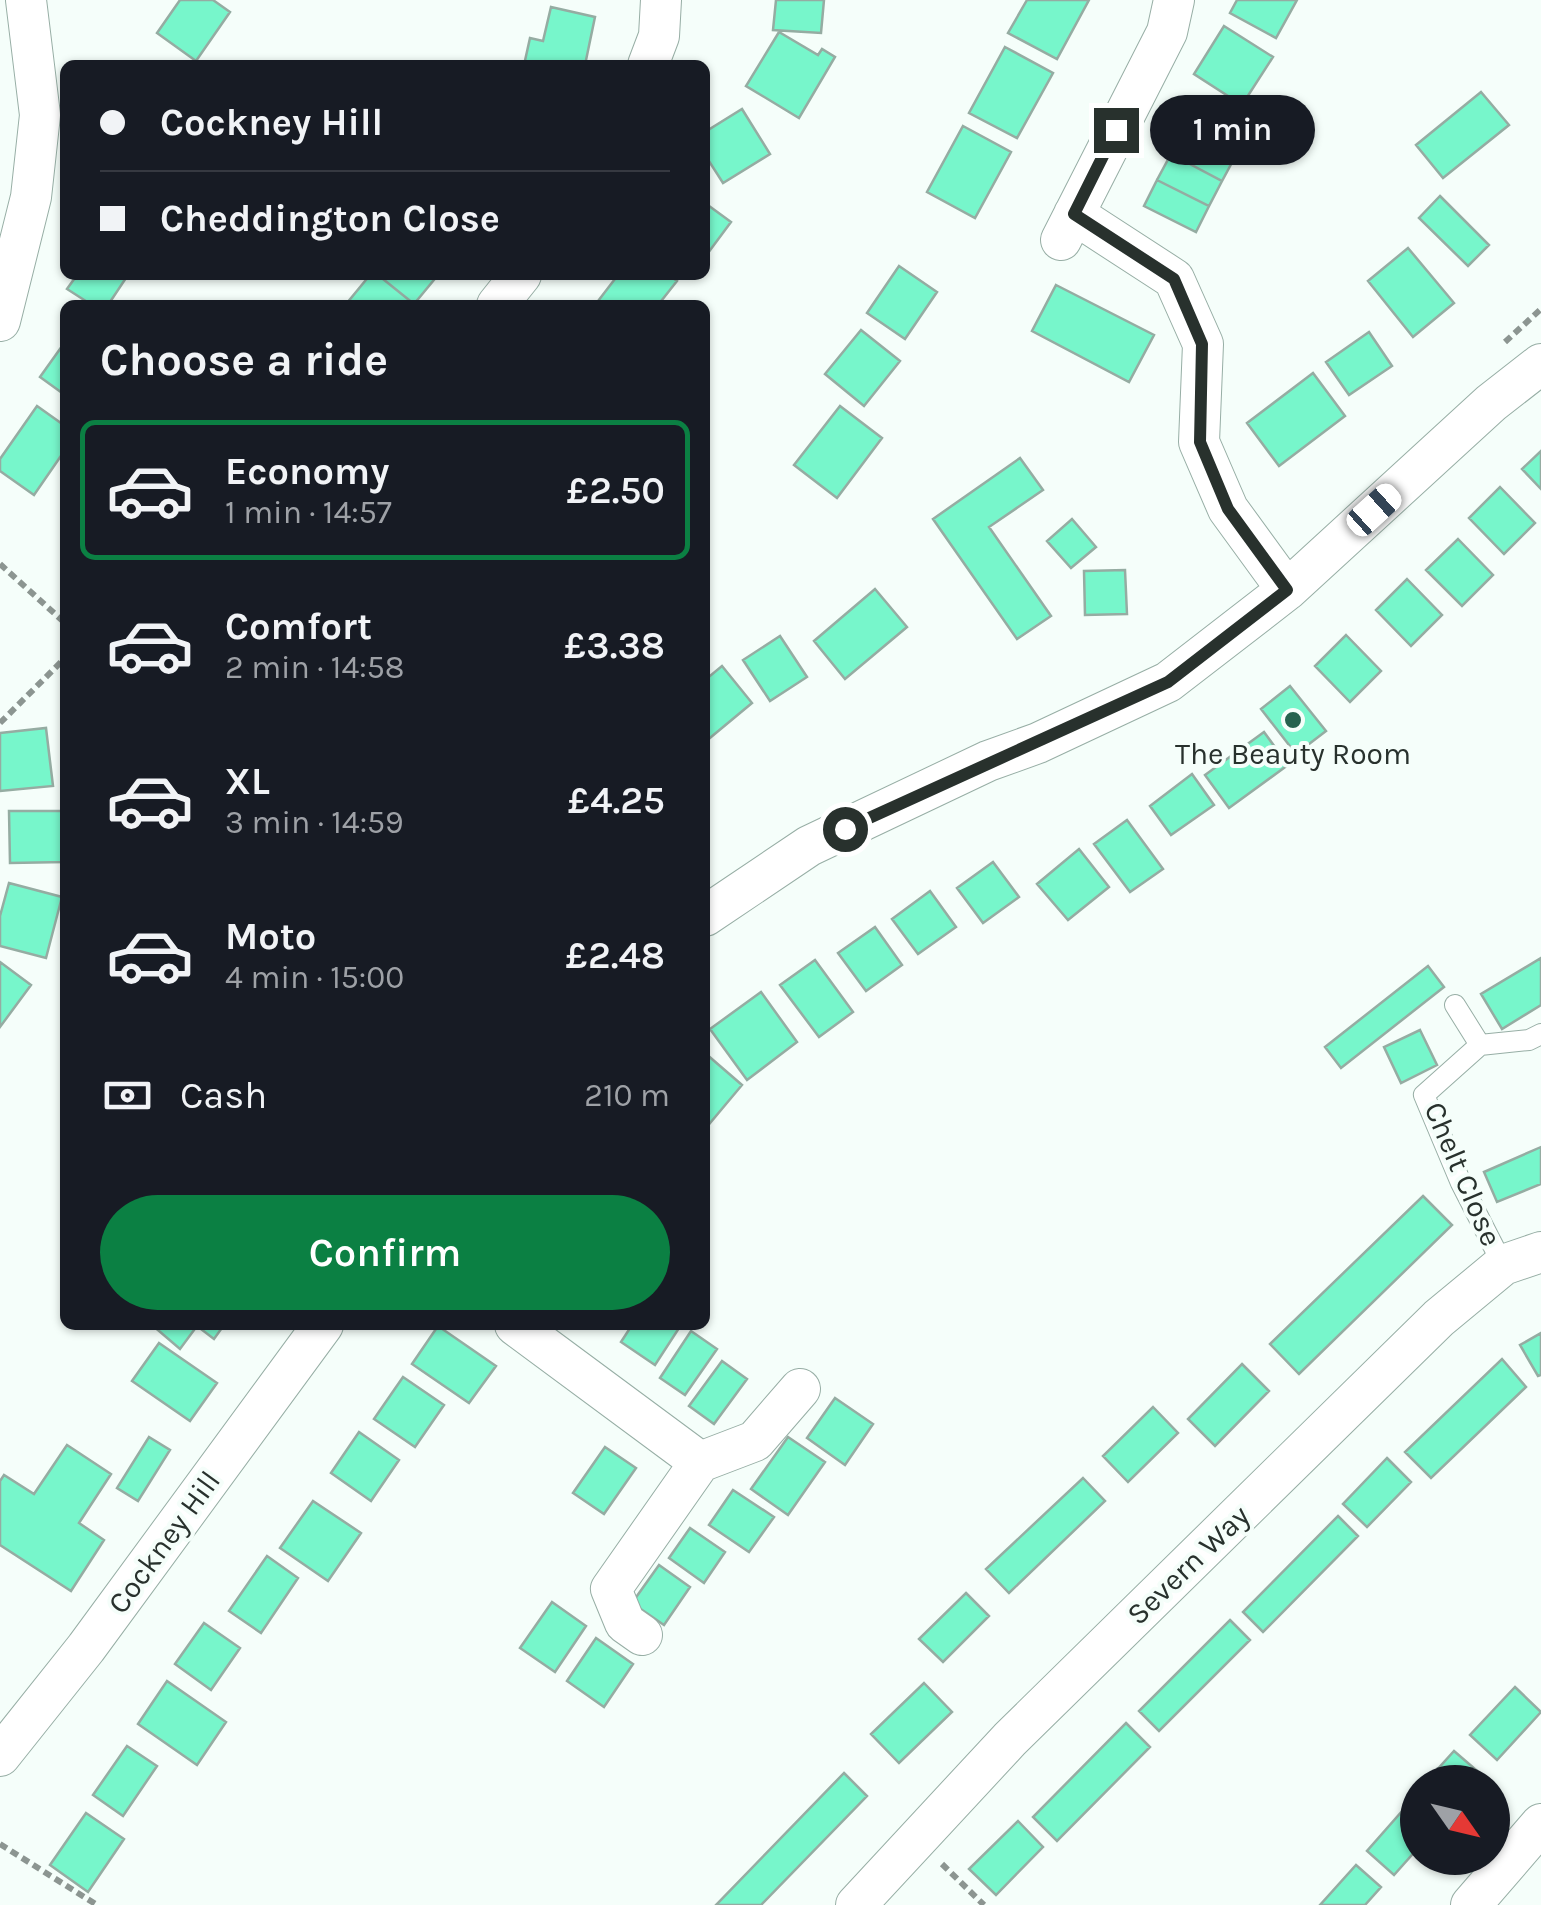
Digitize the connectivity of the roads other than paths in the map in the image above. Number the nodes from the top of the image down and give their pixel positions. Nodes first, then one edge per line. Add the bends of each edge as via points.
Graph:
1 (26, 0) edge
2 (661, 0) edge
3 (1174, 0) edge
4 (650, 60) edge
5 (517, 280) edge
6 (501, 300) edge
7 (0, 321) edge
8 (1541, 364) edge
9 (1287, 590) junction
10 (710, 913) edge
11 (1455, 1005) dead end
12 (1541, 1034) edge
13 (1480, 1046) junction
14 (1541, 1252) edge
15 (1502, 1265) junction
16 (319, 1330) edge
17 (522, 1330) edge
18 (800, 1390) dead end
19 (700, 1462) junction
20 (642, 1635) dead end
21 (0, 1756) edge
22 (1541, 1824) edge
23 (856, 1905) edge
24 (1471, 1905) edge

1 - 7 street via 40,115 31,198
2 - 4 street
3 - 9 street via 1166,32 1067,227 1174,279 1202,344 1200,442 1228,509
5 - 6 street
8 - 9 street
9 - 10 street via 1168,682 809,846
11 - 13 lane
12 - 13 lane
13 - 15 lane, Chelt Close via 1424,1095
14 - 15 street, Severn Way
15 - 23 street, Severn Way via 1010,1739
16 - 21 street, Cockney Hill
17 - 19 street
18 - 19 street via 755,1441
19 - 20 street via 611,1589 625,1624
22 - 24 street

